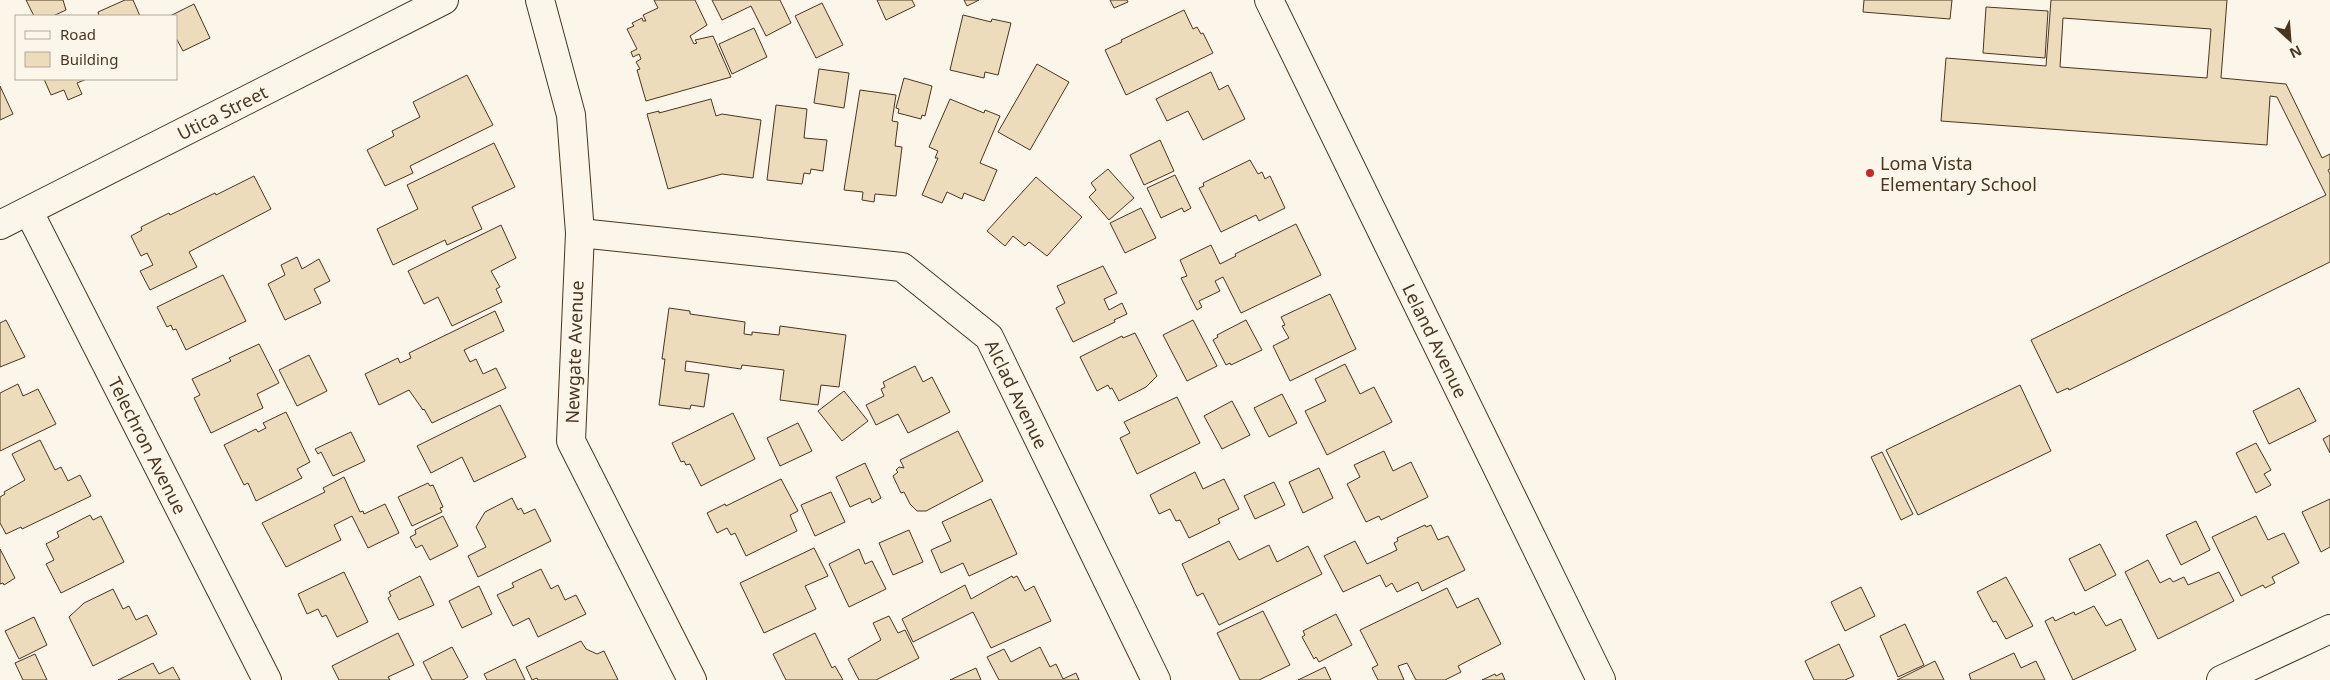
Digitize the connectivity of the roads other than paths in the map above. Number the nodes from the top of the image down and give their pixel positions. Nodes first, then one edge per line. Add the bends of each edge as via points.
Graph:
1 (444, 0) edge
2 (540, 0) edge
3 (1269, 0) edge
4 (28, 212) junction
5 (0, 225) edge
6 (580, 233) junction
7 (2330, 629) edge
8 (267, 680) edge
9 (692, 680) edge
10 (1156, 680) edge
11 (1601, 680) edge
12 (2221, 680) edge

1 - 4 street, Utica Street
2 - 6 street, Newgate Avenue via 571,115
3 - 11 street, Leland Avenue
4 - 5 street, Utica Street
4 - 8 street, Telechron Avenue
6 - 9 street, Newgate Avenue via 571,441
6 - 10 street, Alclad Avenue via 902,267 989,337
7 - 12 street

